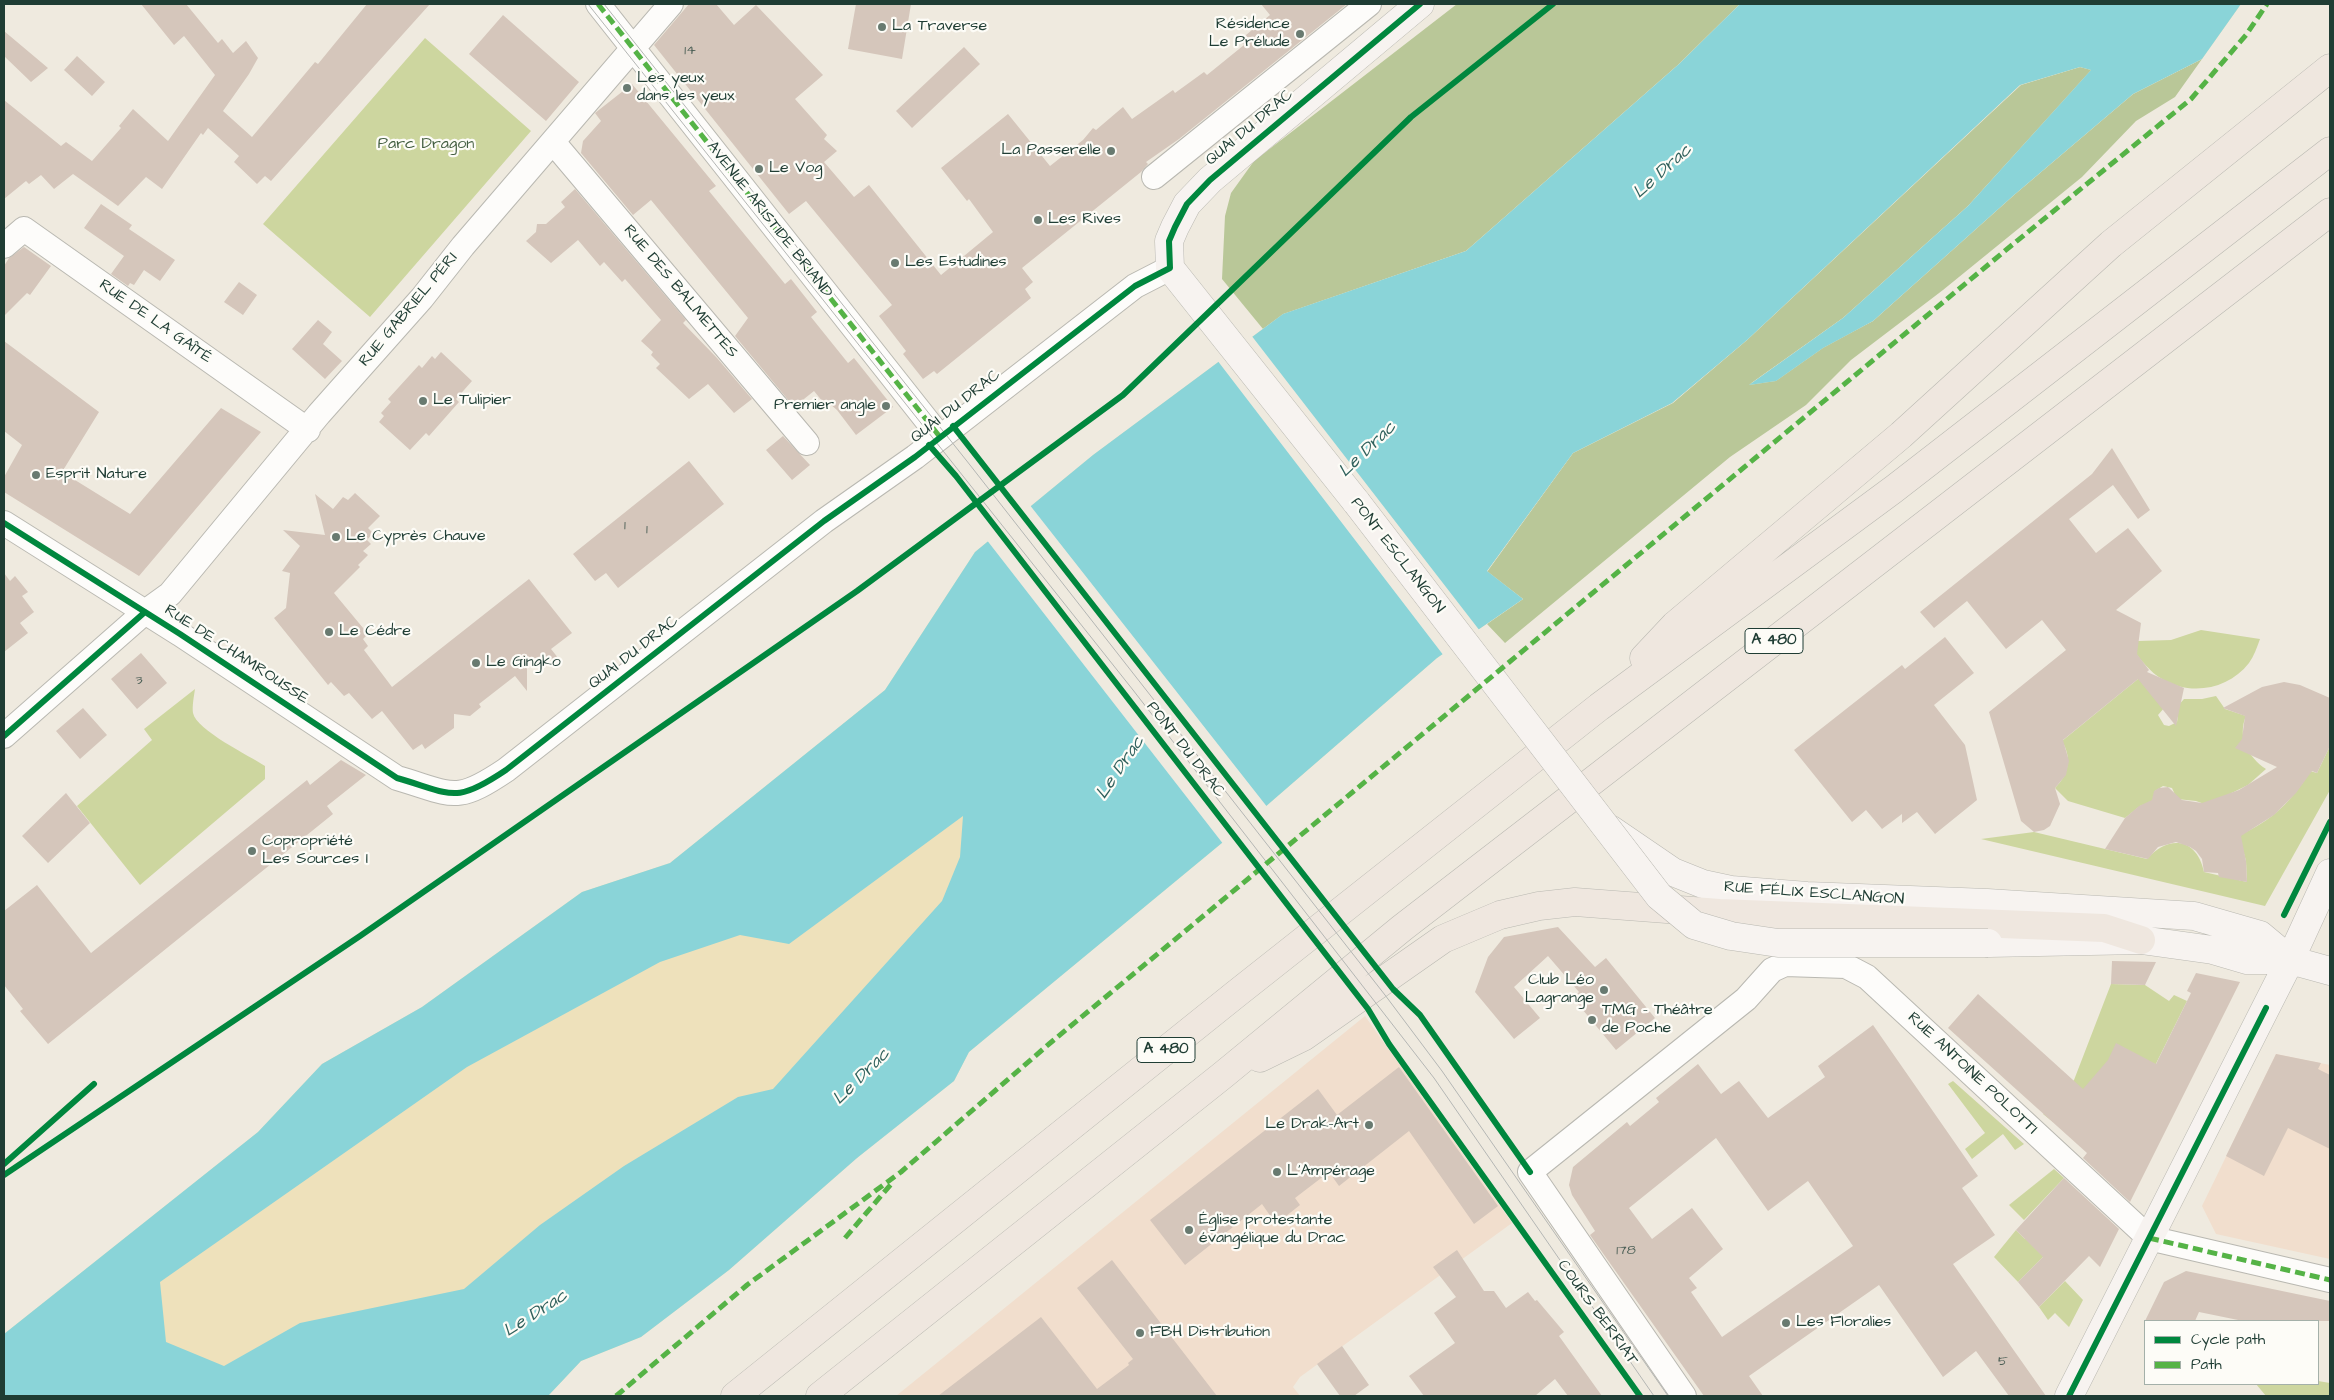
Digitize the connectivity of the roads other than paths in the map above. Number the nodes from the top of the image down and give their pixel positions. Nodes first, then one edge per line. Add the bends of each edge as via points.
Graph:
1 (598, 4) edge
2 (671, 4) edge
3 (1369, 4) edge
4 (1420, 4) edge
5 (633, 48) junction
6 (2330, 68) edge
7 (553, 142) junction
8 (2330, 151) edge
9 (1154, 177) dead end
10 (2330, 212) edge
11 (4, 246) edge
12 (1170, 268) junction
13 (308, 430) junction
14 (940, 437) junction
15 (808, 443) dead end
16 (4, 522) edge
17 (145, 612) junction
18 (1599, 707) junction
19 (4, 736) edge
20 (460, 795) joint
21 (1602, 823) junction
22 (2330, 873) edge
23 (2141, 940) junction
24 (2290, 960) junction
25 (2330, 971) edge
26 (1222, 1076) junction
27 (1530, 1172) joint
28 (2149, 1238) junction
29 (2330, 1280) edge
30 (735, 1396) edge
31 (820, 1396) edge
32 (1684, 1396) edge
33 (2069, 1396) edge

1 - 5 street, AVENUE ARISTIDE BRIAND
2 - 5 street, RUE GABRIEL PÉRI
3 - 9 street, QUAI DU DRAC
4 - 12 street, QUAI DU DRAC via 1210,180 1187,204 1169,241
5 - 7 street, RUE GABRIEL PÉRI
5 - 14 street, AVENUE ARISTIDE BRIAND
6 - 18 highway via 2111,244 1901,435 1675,625
7 - 13 street, RUE GABRIEL PÉRI
7 - 15 street, RUE DES BALMETTES
8 - 18 highway, A 480 via 1894,489
10 - 26 highway, A 480 via 1402,928
11 - 13 street, RUE DE LA GAÎTÉ via 24,229
12 - 14 street, QUAI DU DRAC via 1135,286
12 - 21 street, PONT ESCLANGON, bridge via 1357,503
13 - 17 street, RUE GABRIEL PÉRI via 170,594
14 - 20 street, QUAI DU DRAC via 824,521 506,770 479,789
16 - 17 street, RUE DE CHAMROUSSE
17 - 19 street, RUE GABRIEL PÉRI
17 - 20 street, RUE DE CHAMROUSSE via 397,778
18 - 30 highway, A 480
21 - 23 street, RUE FÉLIX ESCLANGON, bridge via 1659,896 1694,925 1722,933 1778,943
21 - 24 street, RUE FÉLIX ESCLANGON, bridge via 1673,872 1703,884 1731,890 2194,916 2260,935
22 - 24 street
23 - 24 street, RUE FÉLIX ESCLANGON via 2213,950 2247,960
23 - 26 highway via 2104,928 1719,913 1575,902 1539,906 1500,915 1443,939 1303,1037
24 - 25 street, RUE FÉLIX ESCLANGON
24 - 28 street
26 - 31 highway, A 480
27 - 28 street, RUE ANTOINE POLOTTI via 1746,999 1772,970 1785,964 1846,966 1867,977
27 - 32 street, COURS BERRIAT
28 - 29 street
28 - 33 street

